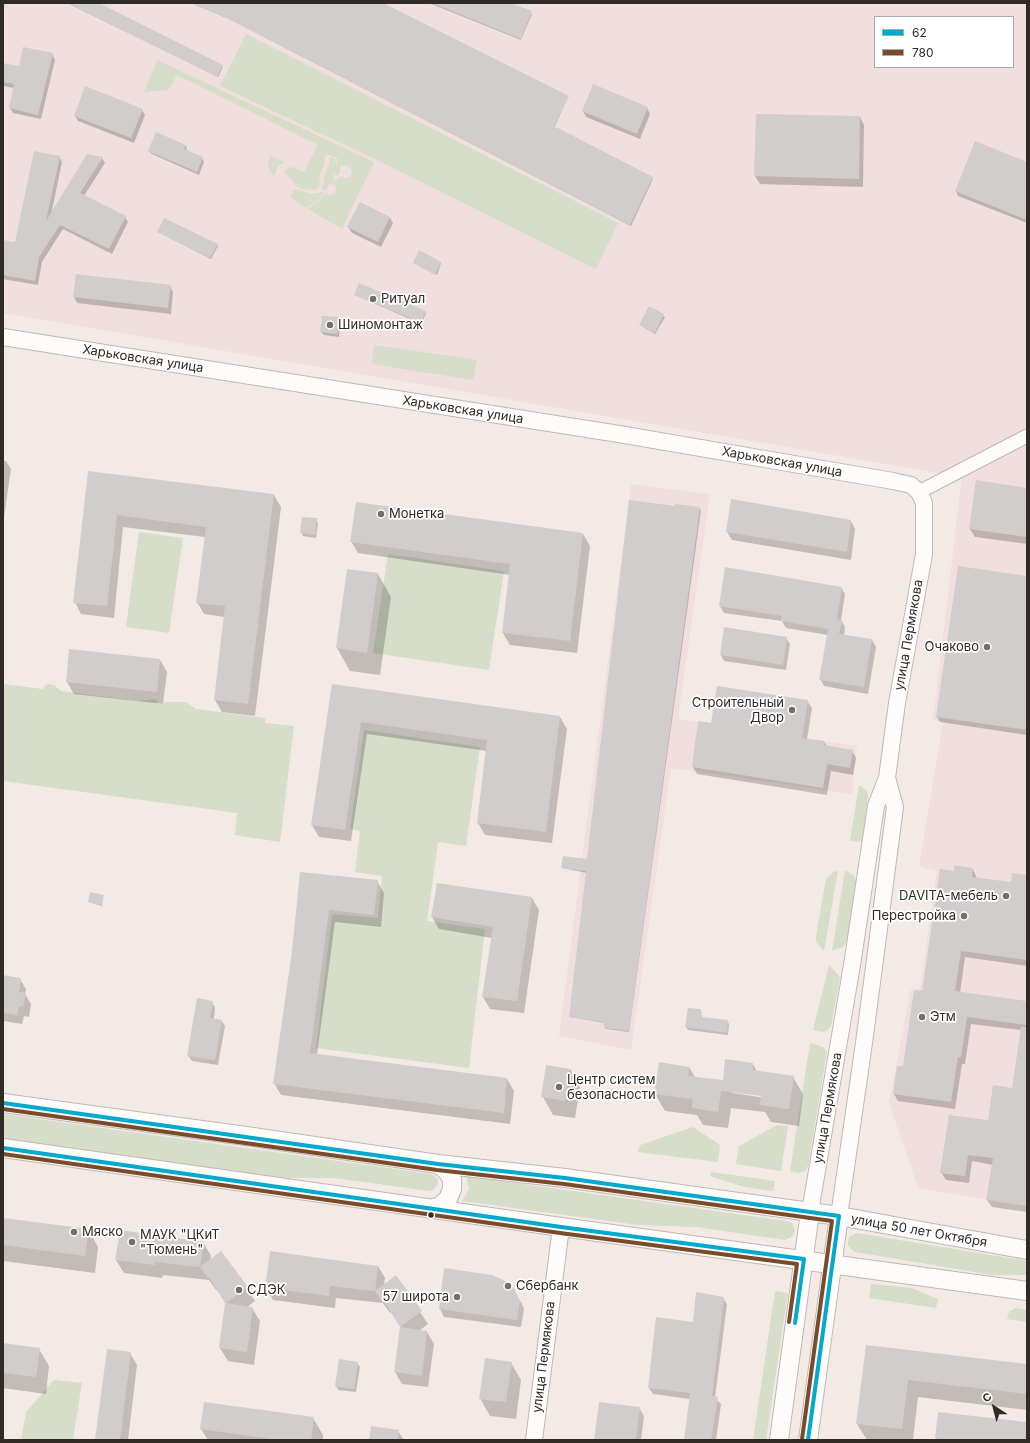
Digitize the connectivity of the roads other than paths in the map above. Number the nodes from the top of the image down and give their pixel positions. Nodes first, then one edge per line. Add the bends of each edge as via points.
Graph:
1 (3, 337) edge
2 (1027, 436) edge
3 (919, 492) junction
4 (887, 778) junction
5 (3, 1103) edge
6 (3, 1148) edge
7 (438, 1164) junction
8 (430, 1209) junction
9 (810, 1212) junction
10 (839, 1216) junction
11 (561, 1227) junction
12 (1027, 1250) edge
13 (804, 1259) junction
14 (833, 1263) junction
15 (1027, 1290) edge
16 (534, 1440) edge
17 (779, 1440) edge
18 (808, 1440) edge

1 - 3 street, Харьковская улица via 642,438 892,481 911,485
2 - 3 street
3 - 4 street, улица Пермякова via 924,503 924,554 897,703
4 - 9 street, улица Пермякова via 876,806 848,995
4 - 10 street, улица Пермякова via 895,807
5 - 7 main road, улица 50 лет Октября
6 - 8 main road
7 - 8 main road via 452,1179 452,1189 448,1199 440,1206
7 - 9 main road, улица 50 лет Октября
8 - 11 main road
9 - 10 main road, улица 50 лет Октября
9 - 13 main road, улица Пермякова
10 - 12 main road, улица 50 лет Октября
10 - 14 main road, улица Пермякова
11 - 13 main road
11 - 16 street, улица Пермякова
13 - 14 main road
13 - 17 main road, улица Пермякова
14 - 15 main road
14 - 18 main road, улица Пермякова

